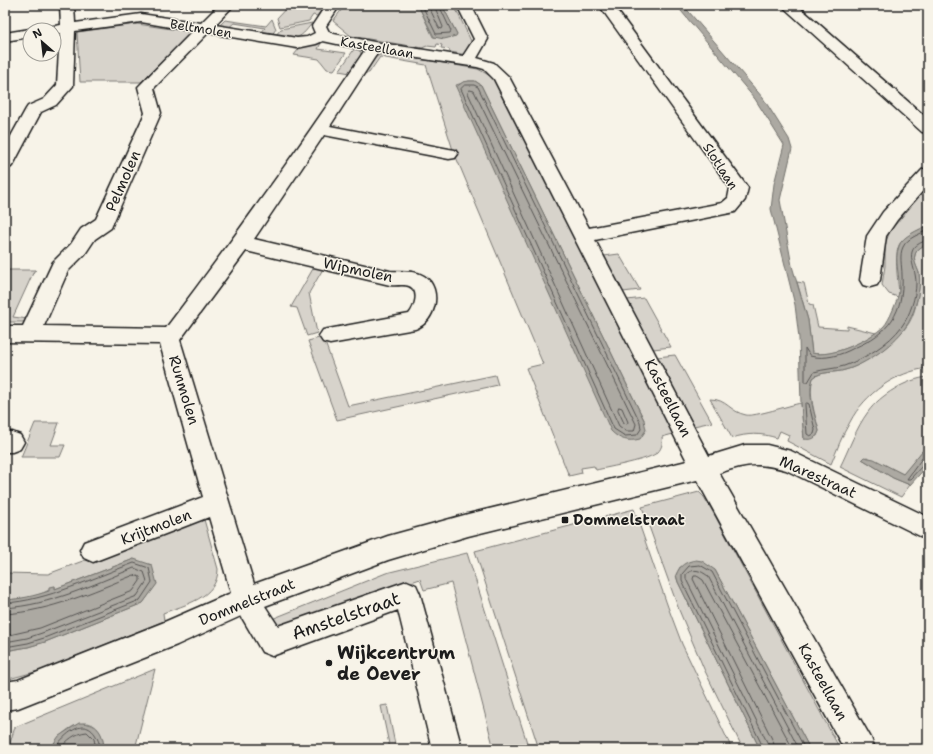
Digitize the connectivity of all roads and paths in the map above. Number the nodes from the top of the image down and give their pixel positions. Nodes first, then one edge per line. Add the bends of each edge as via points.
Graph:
1 (67, 5) edge
2 (227, 5) edge
3 (334, 5) edge
4 (464, 5) edge
5 (606, 5) edge
6 (788, 5) edge
7 (143, 12) edge
8 (62, 22) edge
9 (204, 28) junction
10 (62, 29) edge
11 (22, 34) edge
12 (323, 35) junction
13 (5, 37) edge
14 (374, 47) junction
15 (62, 52) edge
16 (467, 62) junction
17 (928, 128) edge
18 (320, 129) junction
19 (449, 154) dead end
20 (5, 163) edge
21 (928, 174) edge
22 (584, 236) junction
23 (241, 243) junction
24 (870, 280) dead end
25 (5, 334) edge
26 (30, 334) junction
27 (330, 336) dead end
28 (169, 339) junction
29 (703, 468) junction
30 (218, 503) junction
31 (928, 529) edge
32 (93, 550) dead end
33 (246, 600) junction
34 (5, 696) edge
35 (447, 749) edge
36 (860, 749) edge

1 - 8 street
2 - 9 street
3 - 12 street, Kasteellaan via 320,26
4 - 16 street via 481,39
5 - 22 street, Slotlaan via 739,188 739,196 737,202 728,208
6 - 17 street
7 - 9 street, Beltmolen
7 - 10 street, Beltmolen
9 - 12 street, Beltmolen via 296,43
9 - 26 street, Pelmolen via 146,87 153,113 104,223 88,234 78,249 60,267
11 - 13 street
12 - 14 street, Kasteellaan
14 - 16 street, Kasteellaan
14 - 18 street
15 - 20 street via 65,86 50,102 34,109
16 - 22 street, Kasteellaan via 488,66 502,77
18 - 19 street
18 - 23 street
21 - 24 street via 890,216 877,236
22 - 29 street, Kasteellaan
23 - 27 street, Wipmolen via 390,278 414,279 420,283 426,305 415,320
23 - 28 street
25 - 26 street, Runmolen
26 - 28 street, Runmolen via 163,335
28 - 30 street, Runmolen
29 - 31 street, Marestraat via 745,455 767,455 791,461
29 - 33 street, Dommelstraat via 468,525 396,546
29 - 36 street, Kasteellaan
30 - 32 street, Krijtmolen
30 - 33 street, Runmolen
33 - 34 street, Dommelstraat via 167,635 18,694
33 - 35 street, Amstelstraat via 272,642 406,594

